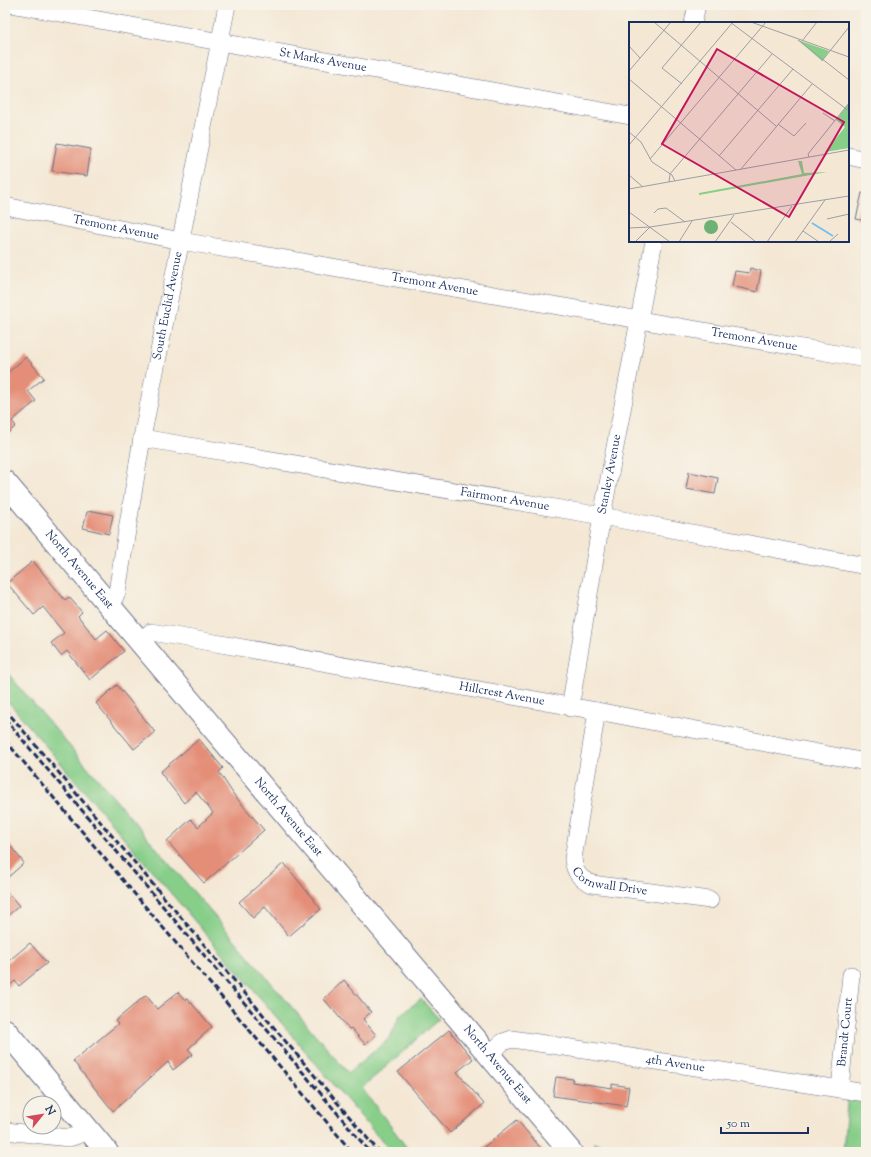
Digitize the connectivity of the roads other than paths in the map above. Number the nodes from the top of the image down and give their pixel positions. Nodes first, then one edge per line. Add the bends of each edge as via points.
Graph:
1 (16, 5) edge
2 (227, 5) edge
3 (697, 5) edge
4 (693, 22) edge
5 (220, 42) junction
6 (629, 116) edge
7 (849, 156) edge
8 (866, 160) edge
9 (5, 206) edge
10 (181, 241) junction
11 (654, 242) edge
12 (640, 320) junction
13 (866, 359) edge
14 (142, 438) junction
15 (5, 482) edge
16 (602, 516) junction
17 (866, 566) edge
18 (111, 606) junction
19 (140, 640) junction
20 (570, 708) junction
21 (597, 711) junction
22 (866, 762) edge
23 (710, 900) dead end
24 (851, 975) dead end
25 (5, 1030) edge
26 (489, 1054) junction
27 (840, 1089) junction
28 (866, 1093) edge
29 (5, 1131) edge
30 (90, 1131) junction
31 (107, 1152) edge
32 (572, 1152) edge

1 - 5 street, St Marks Avenue
2 - 5 street, South Euclid Avenue
3 - 4 street
5 - 6 street, St Marks Avenue
5 - 10 street, South Euclid Avenue
7 - 8 street
9 - 10 street, Tremont Avenue
10 - 12 street, Tremont Avenue
10 - 14 street, South Euclid Avenue
11 - 12 street, Stanley Avenue
12 - 13 street, Tremont Avenue
12 - 16 street, Stanley Avenue
14 - 16 street, Fairmont Avenue
14 - 18 street, South Euclid Avenue via 118,592
15 - 18 main road, North Avenue East
16 - 17 street, Fairmont Avenue
16 - 20 street, Stanley Avenue
18 - 19 main road, North Avenue East
19 - 20 street, Hillcrest Avenue via 151,632
19 - 26 main road, North Avenue East
20 - 21 street, Hillcrest Avenue
21 - 22 street, Hillcrest Avenue
21 - 23 street, Cornwall Drive via 573,859 575,872 582,880 592,884
24 - 27 street, Brandt Court
25 - 30 main road
26 - 27 street, 4th Avenue via 512,1038
26 - 32 main road, North Avenue East
27 - 28 street, 4th Avenue
29 - 30 street via 69,1138
30 - 31 main road

